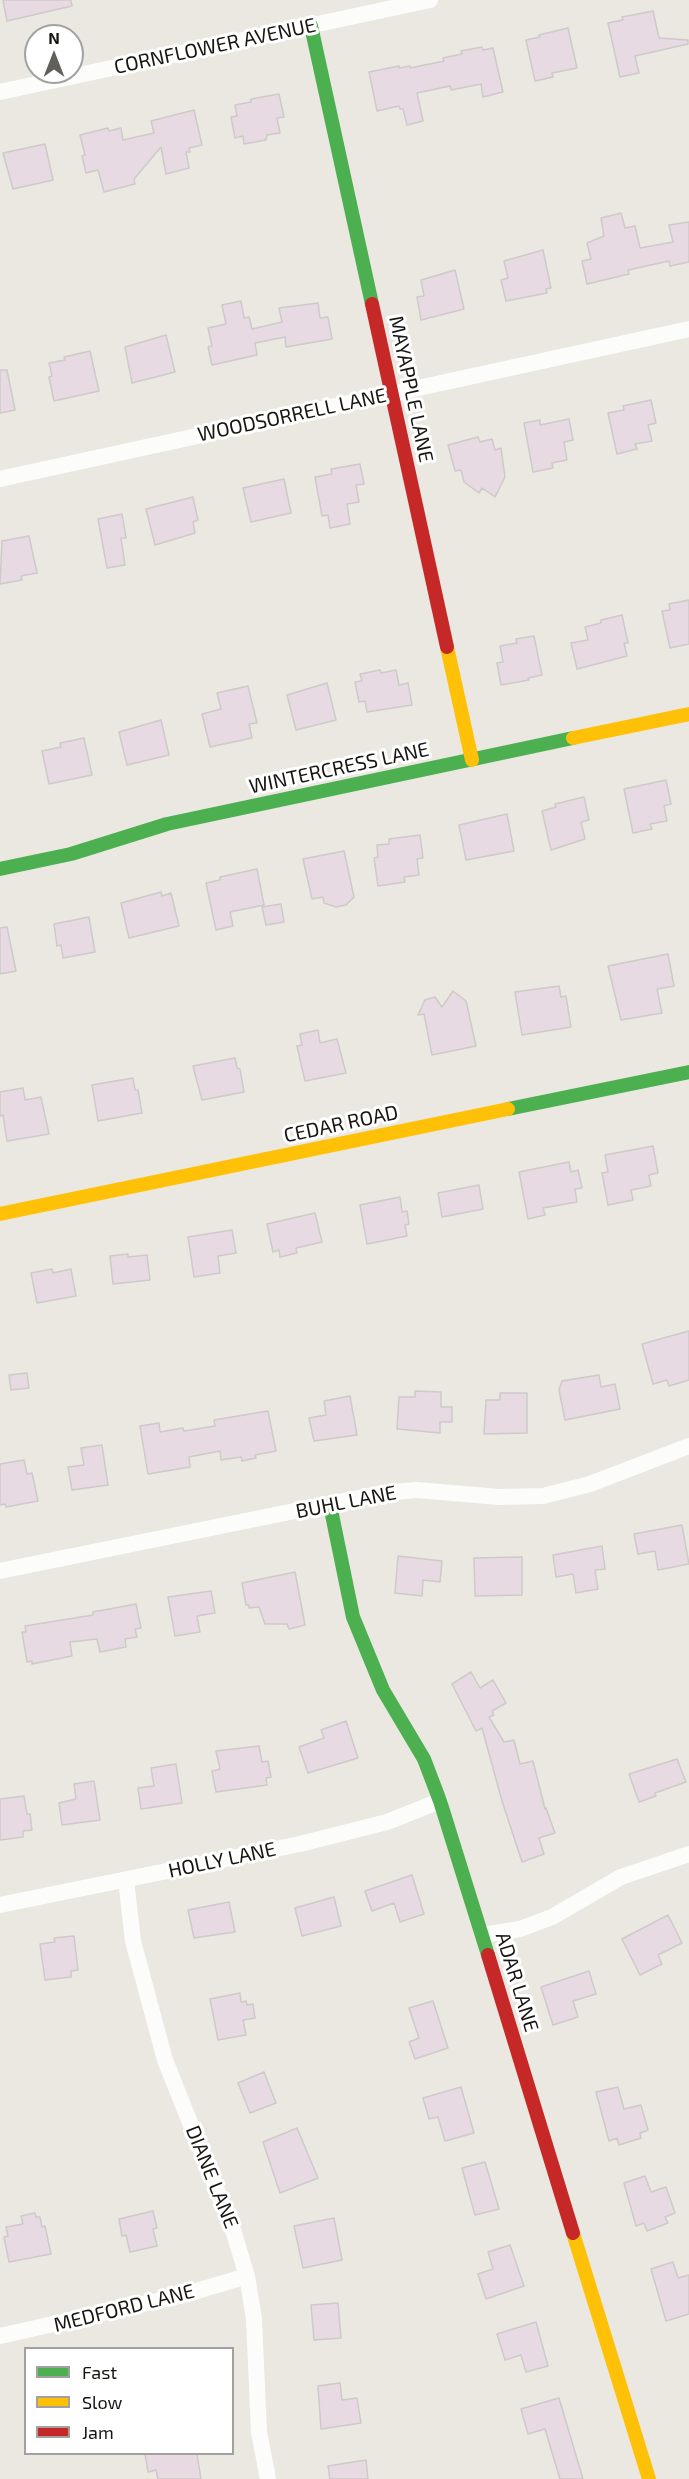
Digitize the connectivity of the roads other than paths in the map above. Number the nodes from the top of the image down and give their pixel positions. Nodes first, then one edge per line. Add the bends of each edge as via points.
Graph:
1 (430, 0) edge
2 (311, 26) junction
3 (0, 92) edge
4 (689, 329) edge
5 (392, 393) junction
6 (0, 479) edge
7 (689, 714) edge
8 (472, 760) junction
9 (0, 869) edge
10 (689, 1072) edge
11 (0, 1214) edge
12 (689, 1446) edge
13 (330, 1505) junction
14 (0, 1571) edge
15 (440, 1801) junction
16 (689, 1854) edge
17 (126, 1880) junction
18 (0, 1905) edge
19 (483, 1935) junction
20 (247, 2276) junction
21 (0, 2336) edge
22 (268, 2479) edge
23 (649, 2479) edge

1 - 2 street, CORNFLOWER AVENUE
2 - 3 street, CORNFLOWER AVENUE
2 - 5 street, MAYAPPLE LANE
4 - 5 street, WOODSORRELL LANE
5 - 6 street, WOODSORRELL LANE
5 - 8 street, MAYAPPLE LANE
7 - 8 street, WINTERCRESS LANE
8 - 9 street, WINTERCRESS LANE via 167,824 70,855
10 - 11 street, CEDAR ROAD
12 - 13 street, BUHL LANE via 590,1484 543,1496 499,1497 417,1490
13 - 14 street, BUHL LANE
13 - 15 street, ADAR LANE via 353,1617 366,1652 424,1759
15 - 17 street, HOLLY LANE via 387,1822 300,1844
15 - 19 street, ADAR LANE
16 - 19 street via 621,1877 552,1917 520,1929
17 - 18 street, HOLLY LANE
17 - 20 street, DIANE LANE via 133,1941 165,2060 234,2233
19 - 23 street, ADAR LANE
20 - 21 street, MEDFORD LANE via 183,2295
20 - 22 street, DIANE LANE via 254,2319 259,2432

